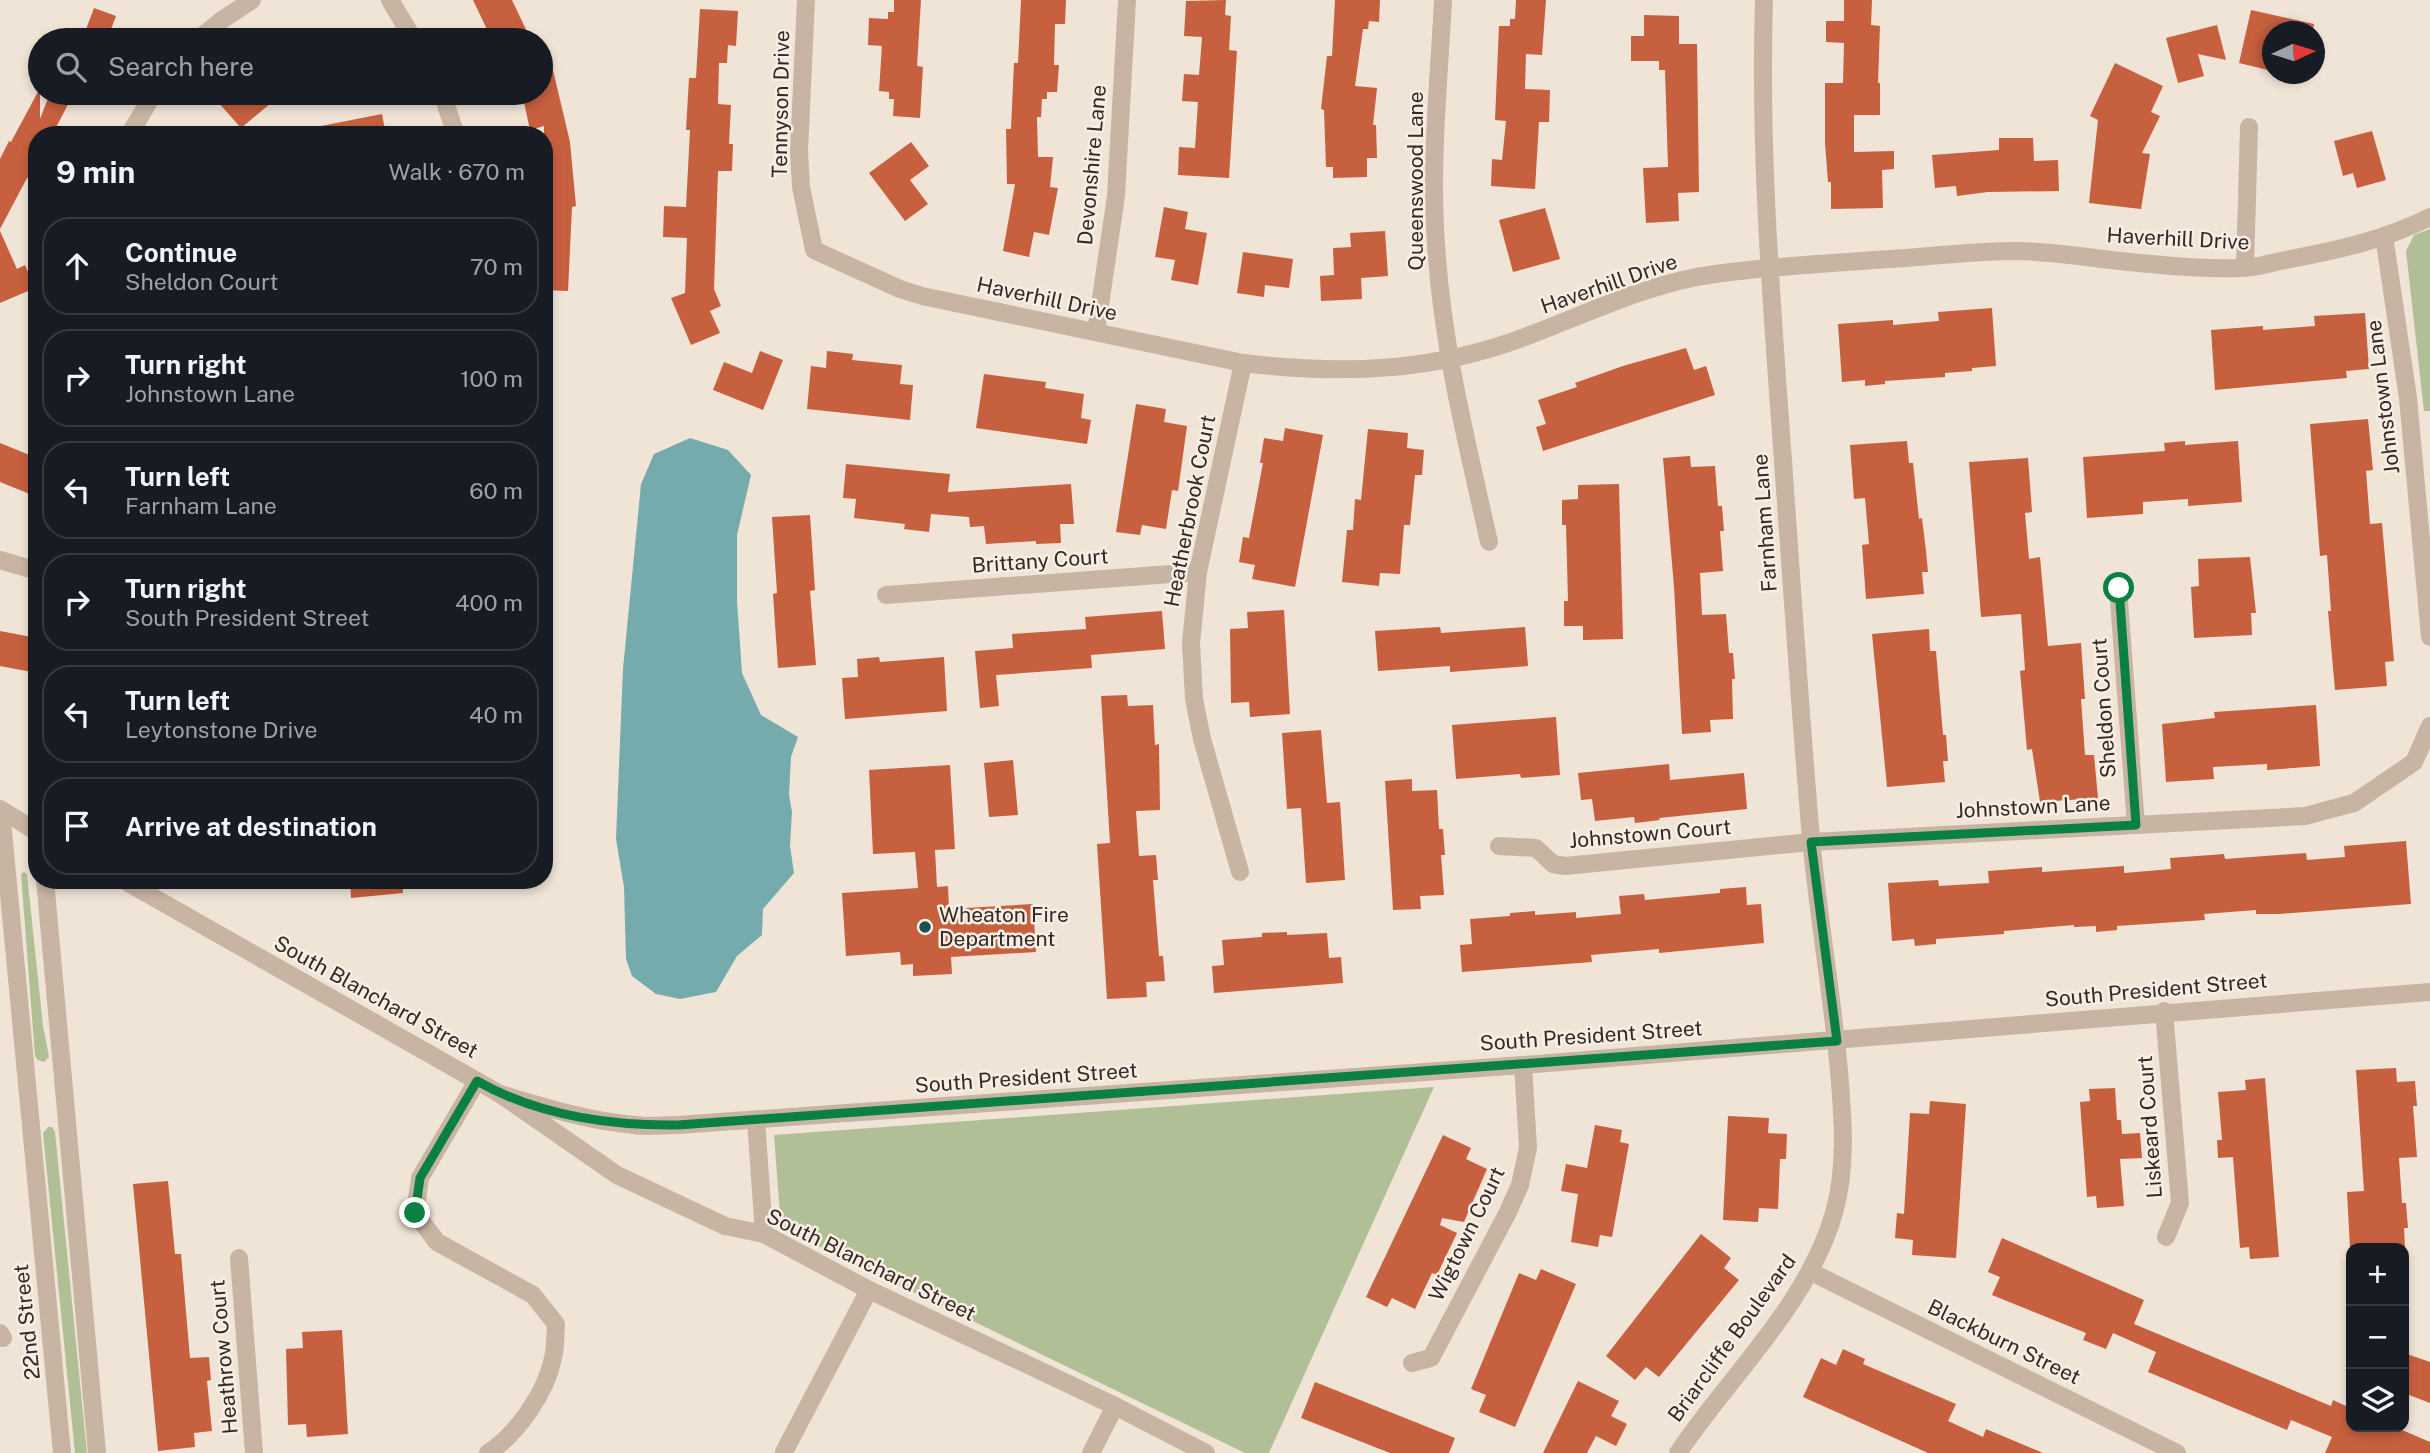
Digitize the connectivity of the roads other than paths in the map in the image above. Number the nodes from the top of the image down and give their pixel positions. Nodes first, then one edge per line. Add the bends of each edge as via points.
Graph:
1 (252, 0) edge
2 (390, 0) edge
3 (806, 0) edge
4 (1127, 0) edge
5 (1443, 0) edge
6 (1764, 0) edge
7 (212, 28) edge
8 (407, 28) edge
9 (146, 105) edge
10 (446, 105) edge
11 (134, 126) edge
12 (453, 126) edge
13 (2249, 127) dead end
14 (2430, 217) edge
15 (2384, 236) junction
16 (814, 250) joint
17 (2245, 268) junction
18 (1769, 269) junction
19 (1096, 332) junction
20 (1450, 360) junction
21 (1242, 363) junction
22 (1489, 542) dead end
23 (0, 560) edge
24 (28, 568) edge
25 (1198, 572) junction
26 (2119, 588) dead end
27 (886, 595) dead end
28 (2430, 637) edge
29 (2430, 726) edge
30 (2426, 747) edge
31 (0, 810) edge
32 (2136, 825) junction
33 (28, 827) edge
34 (1811, 842) junction
35 (1499, 846) dead end
36 (1240, 872) dead end
37 (46, 889) edge
38 (139, 889) edge
39 (2430, 992) edge
40 (2164, 1012) junction
41 (1837, 1041) junction
42 (1523, 1065) junction
43 (477, 1081) junction
44 (500, 1094) junction
45 (756, 1120) junction
46 (764, 1234) junction
47 (2166, 1237) dead end
48 (239, 1258) dead end
49 (1811, 1272) junction
50 (869, 1290) junction
51 (1412, 1363) dead end
52 (1115, 1406) junction
53 (784, 1452) edge
54 (62, 1453) edge
55 (97, 1453) edge
56 (254, 1453) edge
57 (488, 1453) edge
58 (1091, 1453) edge
59 (1206, 1453) edge
60 (1678, 1453) edge
61 (2177, 1453) edge

1 - 7 street
2 - 8 street
3 - 16 street, Tennyson Drive via 799,151
4 - 19 street, Devonshire Lane via 1116,196
5 - 20 street, Queenswood Lane via 1434,171 1436,242
6 - 18 street, Farnham Lane via 1763,152
9 - 11 street
10 - 12 street
13 - 17 street
14 - 15 street, Haverhill Drive
15 - 17 street, Haverhill Drive
15 - 28 street, Johnstown Lane via 2408,398
16 - 19 street, Haverhill Drive via 922,296
17 - 18 street, Haverhill Drive via 2017,251
18 - 20 street, Haverhill Drive via 1715,274 1644,291 1528,336
18 - 34 street, Farnham Lane
19 - 21 street, Haverhill Drive
20 - 21 street, Haverhill Drive via 1339,370
20 - 22 street, Queenswood Lane
21 - 25 street, Heatherbrook Court
23 - 24 street
25 - 27 street, Brittany Court
25 - 36 street, Heatherbrook Court via 1191,643 1194,699
26 - 32 street, Sheldon Court
29 - 30 street, Johnstown Lane
30 - 32 street, Johnstown Lane via 2414,762 2354,803 2305,816
31 - 33 street
31 - 54 street, 22nd Street
32 - 34 street, Johnstown Lane
34 - 35 street, Johnstown Court via 1565,866 1553,864 1536,848
34 - 41 street, Farnham Lane
37 - 55 street
38 - 43 street, South Blanchard Street
39 - 40 street, South President Street
40 - 41 street, South President Street
40 - 47 street, Liskeard Court via 2180,1203
41 - 42 street, South President Street
41 - 49 street, Briarcliffe Boulevard via 1843,1121 1839,1188 1829,1230
42 - 45 street, South President Street
42 - 51 street, Wigtown Court via 1528,1148 1520,1185 1431,1358
43 - 44 street, South Blanchard Street
43 - 57 street via 420,1178 415,1213 437,1242 533,1295 556,1324 553,1359 536,1402 504,1443
44 - 45 street, South President Street via 559,1112 637,1126
44 - 46 street, South Blanchard Street via 617,1175 725,1226
45 - 46 street
46 - 50 street, South Blanchard Street
48 - 56 street, Heathrow Court
49 - 60 street, Briarcliffe Boulevard
49 - 61 street, Blackburn Street
50 - 52 street, South Blanchard Street
50 - 53 street
52 - 58 street
52 - 59 street, South Blanchard Street

